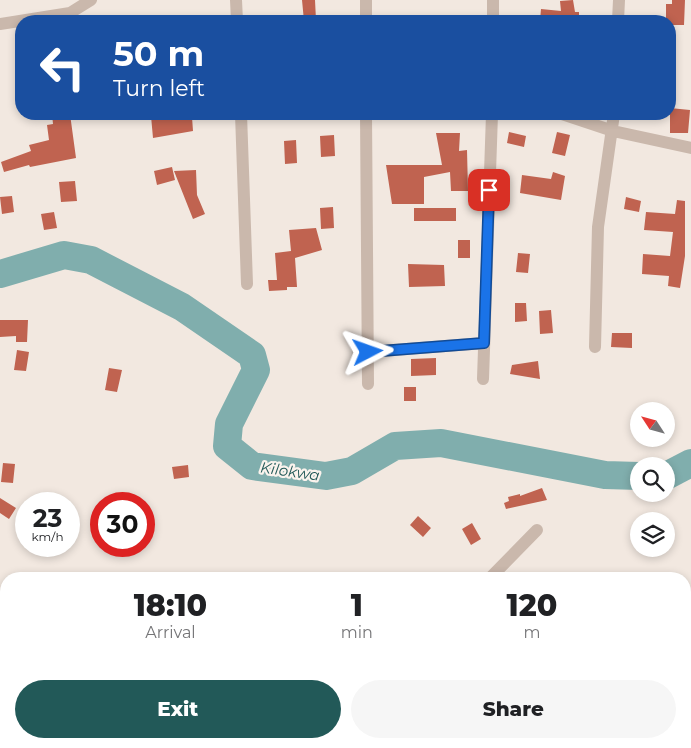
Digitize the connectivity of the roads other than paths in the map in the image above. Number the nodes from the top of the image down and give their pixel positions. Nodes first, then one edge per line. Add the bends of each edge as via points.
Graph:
1 (91, 0) edge
2 (236, 0) edge
3 (366, 0) edge
4 (493, 0) edge
5 (618, 0) edge
6 (57, 15) edge
7 (237, 15) edge
8 (366, 15) edge
9 (493, 15) edge
10 (618, 15) edge
11 (15, 22) edge
12 (0, 24) edge
13 (240, 120) edge
14 (366, 120) edge
15 (492, 120) edge
16 (580, 120) edge
17 (614, 120) edge
18 (613, 131) junction
19 (691, 148) edge
20 (247, 284) dead end
21 (484, 343) junction
22 (595, 347) dead end
23 (368, 352) junction
24 (482, 379) dead end
25 (368, 384) dead end
26 (537, 530) dead end
27 (496, 572) edge

1 - 6 street via 70,13
2 - 7 street
3 - 8 street
4 - 9 street
5 - 10 street
11 - 12 street
13 - 20 street
14 - 23 street
15 - 21 street
16 - 18 street
17 - 18 street
18 - 19 street
18 - 22 street via 598,227
21 - 23 street
21 - 24 street
23 - 25 street
26 - 27 street

